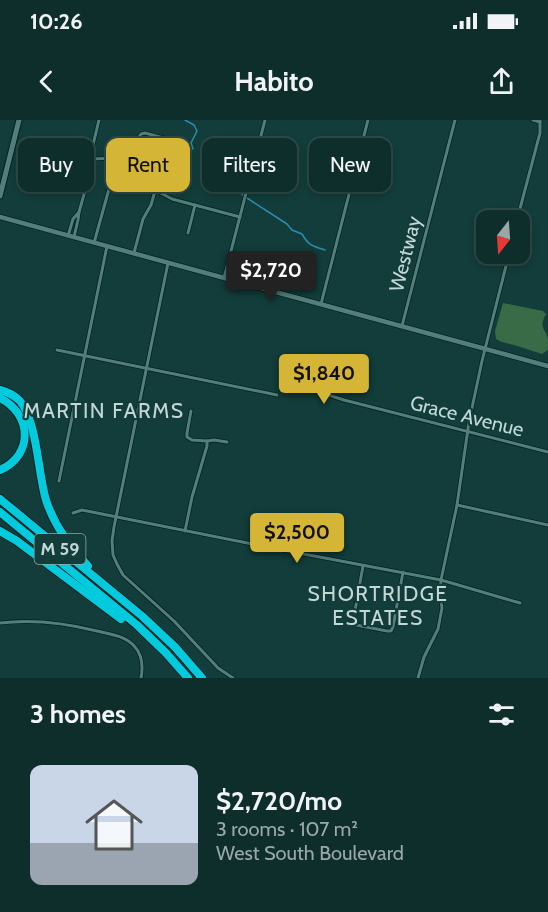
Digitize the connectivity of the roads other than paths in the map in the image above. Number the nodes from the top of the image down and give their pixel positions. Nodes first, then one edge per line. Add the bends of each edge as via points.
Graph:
1 (19, 120) edge
2 (99, 120) edge
3 (265, 120) edge
4 (368, 120) edge
5 (455, 120) edge
6 (533, 120) edge
7 (540, 121) edge
8 (139, 138) edge
9 (162, 138) edge
10 (94, 139) edge
11 (84, 192) edge
12 (108, 192) edge
13 (155, 192) edge
14 (157, 192) edge
15 (0, 196) edge
16 (195, 205) junction
17 (520, 210) edge
18 (0, 217) edge
19 (240, 217) junction
20 (188, 233) dead end
21 (71, 237) junction
22 (94, 243) junction
23 (107, 246) junction
24 (134, 253) junction
25 (168, 263) junction
26 (506, 264) edge
27 (224, 278) junction
28 (321, 304) junction
29 (402, 326) junction
30 (485, 348) junction
31 (57, 350) dead end
32 (85, 356) junction
33 (548, 366) edge
34 (146, 368) junction
35 (0, 390) edge
36 (310, 390) dead end
37 (277, 395) dead end
38 (0, 398) edge
39 (191, 411) dead end
40 (468, 431) junction
41 (207, 441) junction
42 (227, 442) dead end
43 (548, 452) edge
44 (0, 470) edge
45 (59, 481) dead end
46 (0, 499) edge
47 (456, 505) junction
48 (0, 512) edge
49 (73, 513) dead end
50 (116, 517) junction
51 (548, 525) edge
52 (0, 531) edge
53 (185, 531) junction
54 (363, 565) junction
55 (403, 573) junction
56 (441, 579) junction
57 (120, 598) junction
58 (520, 603) dead end
59 (0, 623) edge
60 (141, 678) edge
61 (186, 678) edge
62 (202, 678) edge
63 (233, 678) edge
64 (420, 678) edge

1 - 15 main road
2 - 10 street
3 - 19 street
4 - 28 street
5 - 29 street, Westway
6 - 7 street
7 - 17 street
8 - 9 street via 145,133
11 - 21 street via 73,219
12 - 22 street
13 - 24 street
14 - 16 street
16 - 19 street
16 - 20 street
18 - 21 street
19 - 27 street
21 - 22 street
22 - 23 street
23 - 24 street
23 - 32 street
24 - 25 street
25 - 27 street
25 - 34 street
26 - 30 street
27 - 28 street
28 - 29 street
29 - 30 street
30 - 33 street
30 - 40 street
31 - 32 street
32 - 34 street
32 - 45 street
34 - 37 street
34 - 50 street
35 - 57 highway via 14,396 27,412 44,492 67,541
36 - 40 street, Grace Avenue
38 - 44 highway via 18,412 25,431 18,457
39 - 41 street via 188,437
40 - 43 street, Grace Avenue
40 - 47 street
41 - 42 street
41 - 53 street
46 - 57 highway, M 59
47 - 51 street
47 - 56 street
48 - 61 highway, M 59 via 137,625
49 - 50 street via 82,510
50 - 53 street
50 - 63 street via 112,550 121,572 218,668
52 - 61 highway via 120,618
53 - 54 street
54 - 55 street
54 - 55 street via 353,621 356,625 391,631
55 - 56 street
56 - 58 street
56 - 64 street via 438,629 424,657
57 - 62 highway, M 59
59 - 60 street via 47,622 119,636 136,647 141,657

